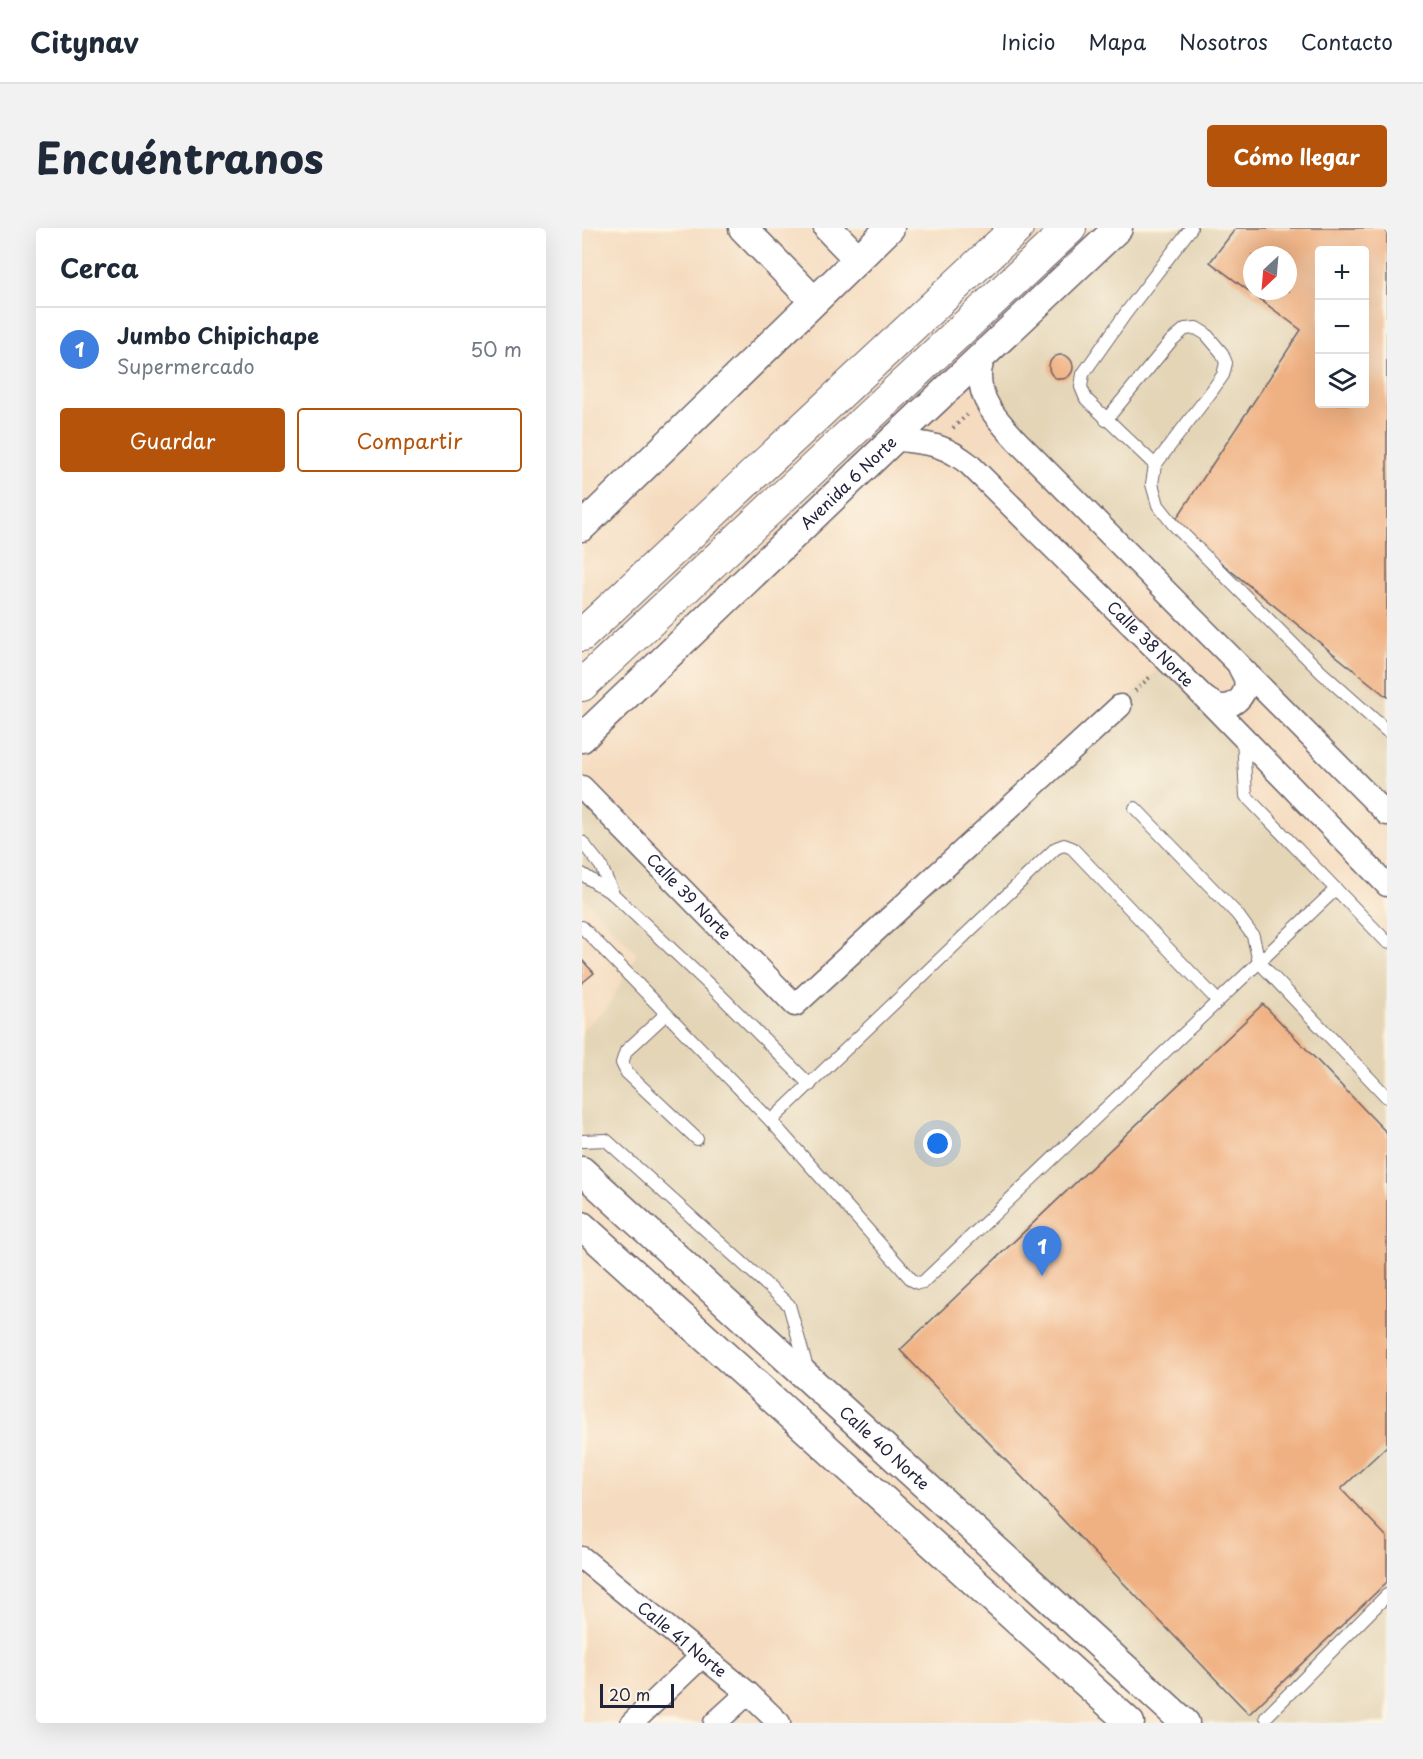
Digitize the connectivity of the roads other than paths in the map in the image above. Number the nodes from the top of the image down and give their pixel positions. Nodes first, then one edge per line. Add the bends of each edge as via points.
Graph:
1 (742, 228) edge
2 (828, 228) edge
3 (890, 228) edge
4 (1017, 228) edge
5 (1070, 228) edge
6 (1118, 228) edge
7 (1191, 228) edge
8 (858, 259) junction
9 (814, 301) junction
10 (984, 355) junction
11 (1106, 420) junction
12 (894, 439) junction
13 (1155, 465) junction
14 (582, 527) edge
15 (582, 634) edge
16 (1239, 666) junction
17 (582, 685) edge
18 (1205, 698) junction
19 (1120, 706) road end
20 (1281, 709) junction
21 (1387, 731) edge
22 (1243, 737) junction
23 (582, 738) edge
24 (582, 787) edge
25 (1135, 808) dead end
26 (1387, 814) edge
27 (582, 842) edge
28 (582, 874) edge
29 (1387, 885) edge
30 (1336, 890) junction
31 (613, 894) junction
32 (582, 927) edge
33 (1387, 942) edge
34 (1259, 962) junction
35 (1218, 1001) junction
36 (666, 1014) junction
37 (810, 1084) junction
38 (1387, 1097) edge
39 (771, 1121) junction
40 (697, 1138) dead end
41 (582, 1141) edge
42 (582, 1171) edge
43 (582, 1226) edge
44 (811, 1381) junction
45 (582, 1558) edge
46 (1387, 1595) edge
47 (702, 1656) junction
48 (748, 1693) junction
49 (1266, 1717) dead end
50 (632, 1723) edge
51 (715, 1723) edge
52 (779, 1723) edge
53 (1130, 1723) edge
54 (1185, 1723) edge

1 - 9 street
2 - 8 street
3 - 8 street
4 - 15 main road
5 - 17 main road, Avenida 6 Norte
6 - 10 street, Avenida 6 Norte
7 - 11 lane via 1083,374 1081,387 1086,399
8 - 9 street
9 - 14 street
10 - 12 street, Avenida 6 Norte
10 - 16 street via 980,374 984,400 1016,441
11 - 13 lane
11 - 13 lane via 1171,341 1185,329 1196,328 1206,334 1222,353 1226,363 1223,375
12 - 18 street, Calle 38 Norte via 934,444 969,464
12 - 23 street, Avenida 6 Norte
13 - 21 lane via 1152,484 1158,505 1173,524 1321,672
16 - 18 street via 1245,688 1239,700 1221,706
16 - 20 street
18 - 22 street, Calle 38 Norte
19 - 24 street, Calle 39 Norte via 795,1005
20 - 22 street via 1265,704 1251,707 1242,718
20 - 26 street
22 - 29 street, Calle 38 Norte
22 - 30 lane via 1246,796
25 - 34 lane via 1238,914 1253,936
27 - 31 lane via 601,866
28 - 31 lane
30 - 33 lane
30 - 34 lane
31 - 37 lane
32 - 36 lane
34 - 35 lane
34 - 38 lane
35 - 37 lane via 1072,848 1064,845 1056,848
35 - 39 lane via 923,1282 912,1280
36 - 39 lane
36 - 40 lane via 626,1051 622,1063 627,1073
37 - 39 lane
41 - 44 lane via 606,1140 789,1305
42 - 44 street, Calle 40 Norte
43 - 53 street
44 - 54 street, Calle 40 Norte
45 - 47 street, Calle 41 Norte
46 - 49 lane
47 - 48 street, Calle 41 Norte
47 - 50 street
48 - 51 street
48 - 52 street, Calle 41 Norte

